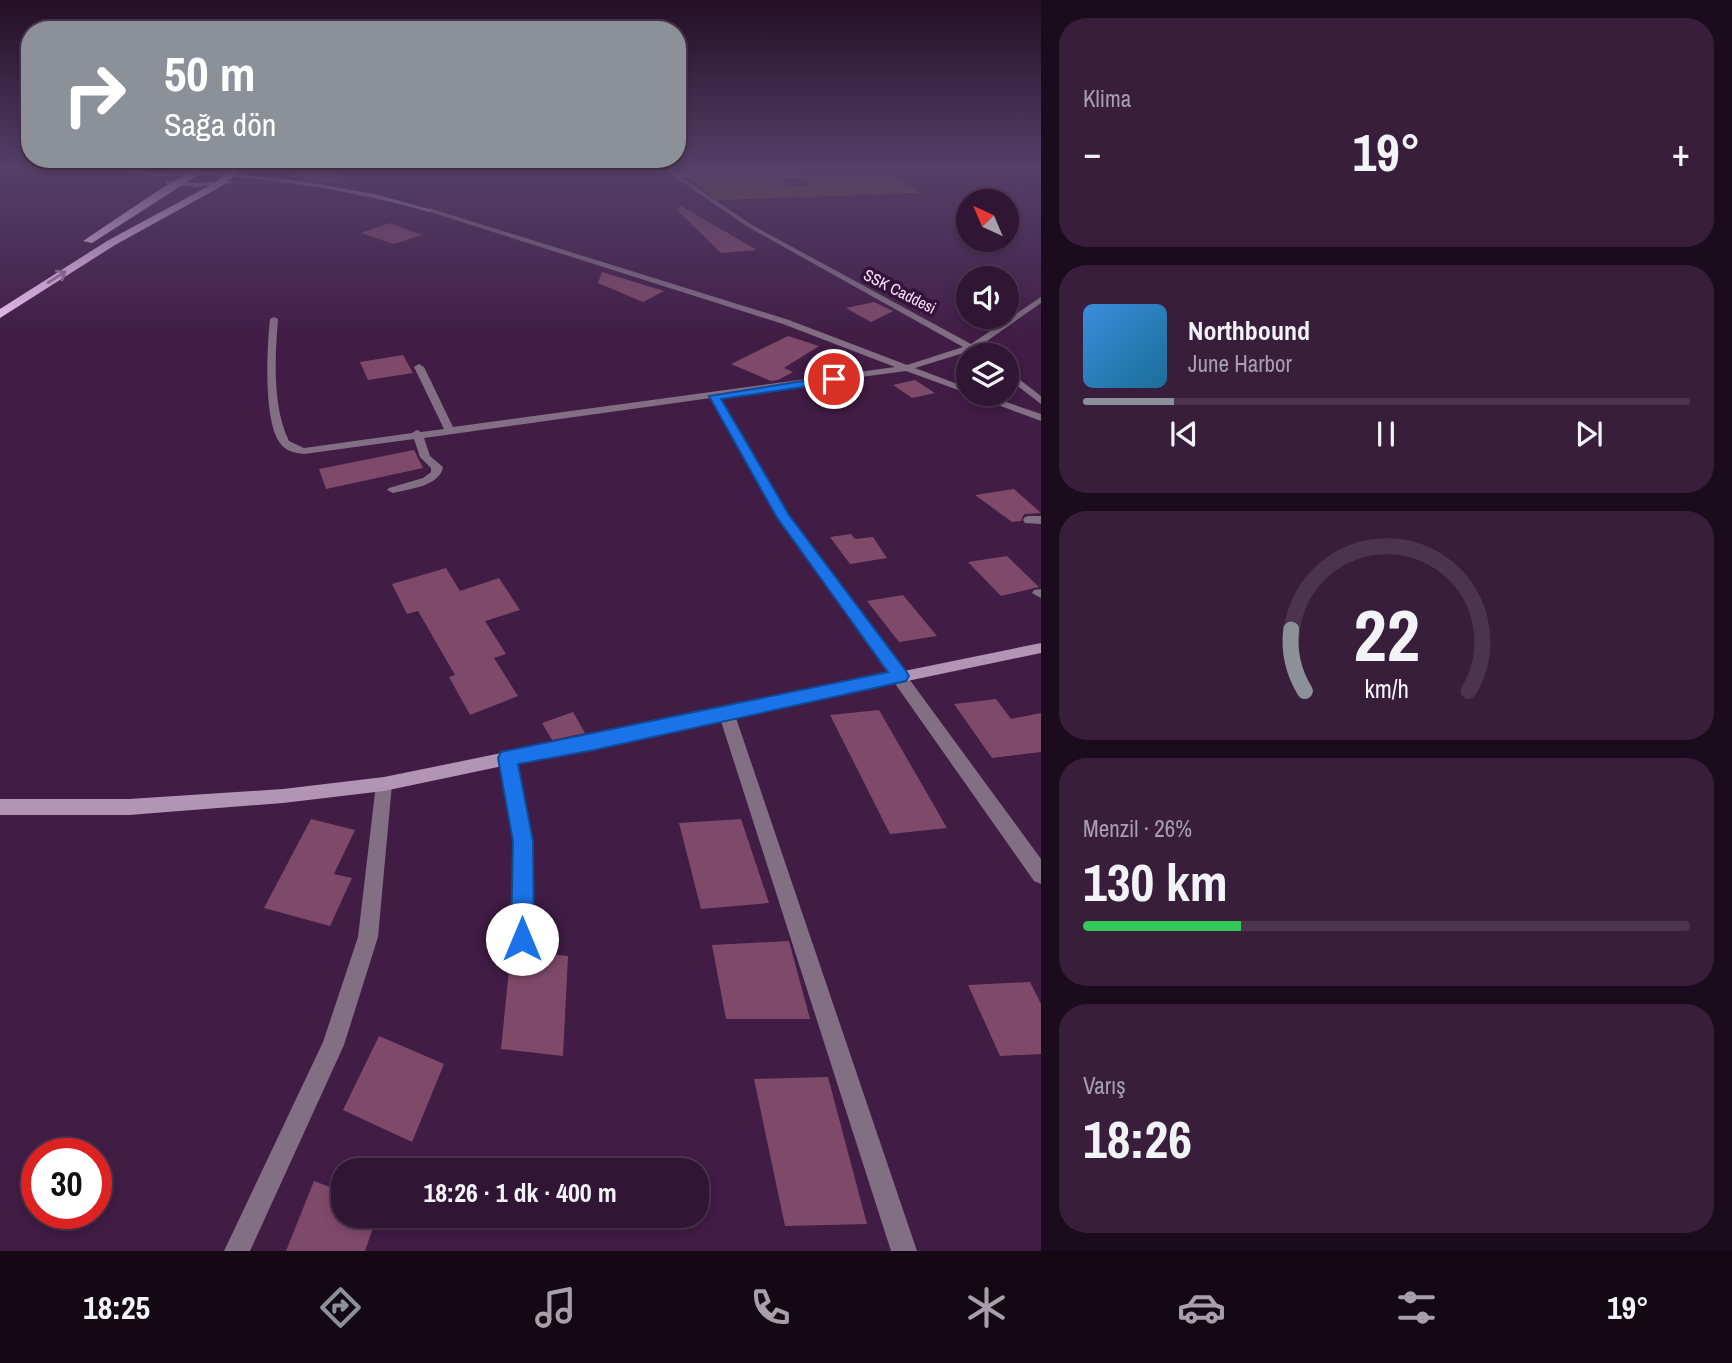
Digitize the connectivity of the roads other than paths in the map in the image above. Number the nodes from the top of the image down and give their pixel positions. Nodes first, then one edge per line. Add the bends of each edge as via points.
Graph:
1 (113, 224) edge
2 (145, 224) edge
3 (475, 224) edge
4 (748, 224) edge
5 (73, 250) dead end
6 (1041, 299) edge
7 (0, 314) edge
8 (274, 318) dead end
9 (962, 343) edge
10 (978, 343) edge
11 (956, 353) edge
12 (419, 367) dead end
13 (905, 368) junction
14 (1019, 383) edge
15 (956, 387) edge
16 (715, 396) junction
17 (1041, 401) edge
18 (1008, 406) edge
19 (1041, 418) edge
20 (449, 429) junction
21 (417, 433) junction
22 (393, 490) dead end
23 (1041, 648) edge
24 (900, 676) junction
25 (726, 712) junction
26 (508, 758) junction
27 (384, 784) junction
28 (0, 807) edge
29 (1041, 876) edge
30 (522, 939) dead end
31 (237, 1251) edge
32 (904, 1251) edge

1 - 5 highway
7 -> 2 highway
3 - 13 street via 786,322
4 - 9 street, SSK Caddesi
6 - 10 street
8 - 21 street via 276,400 282,440 292,449 304,451
11 - 13 street
12 - 20 street
13 - 15 street
13 - 16 street
14 - 17 street
16 - 20 street
16 - 24 street via 783,516
18 - 19 street
20 - 21 street
21 - 22 street via 436,473
23 - 24 street
24 - 25 street
24 - 29 street
25 - 26 street
25 - 32 street
26 - 27 street
26 - 30 street via 523,841
27 - 28 street via 128,807
27 - 31 street via 364,948 333,1045

